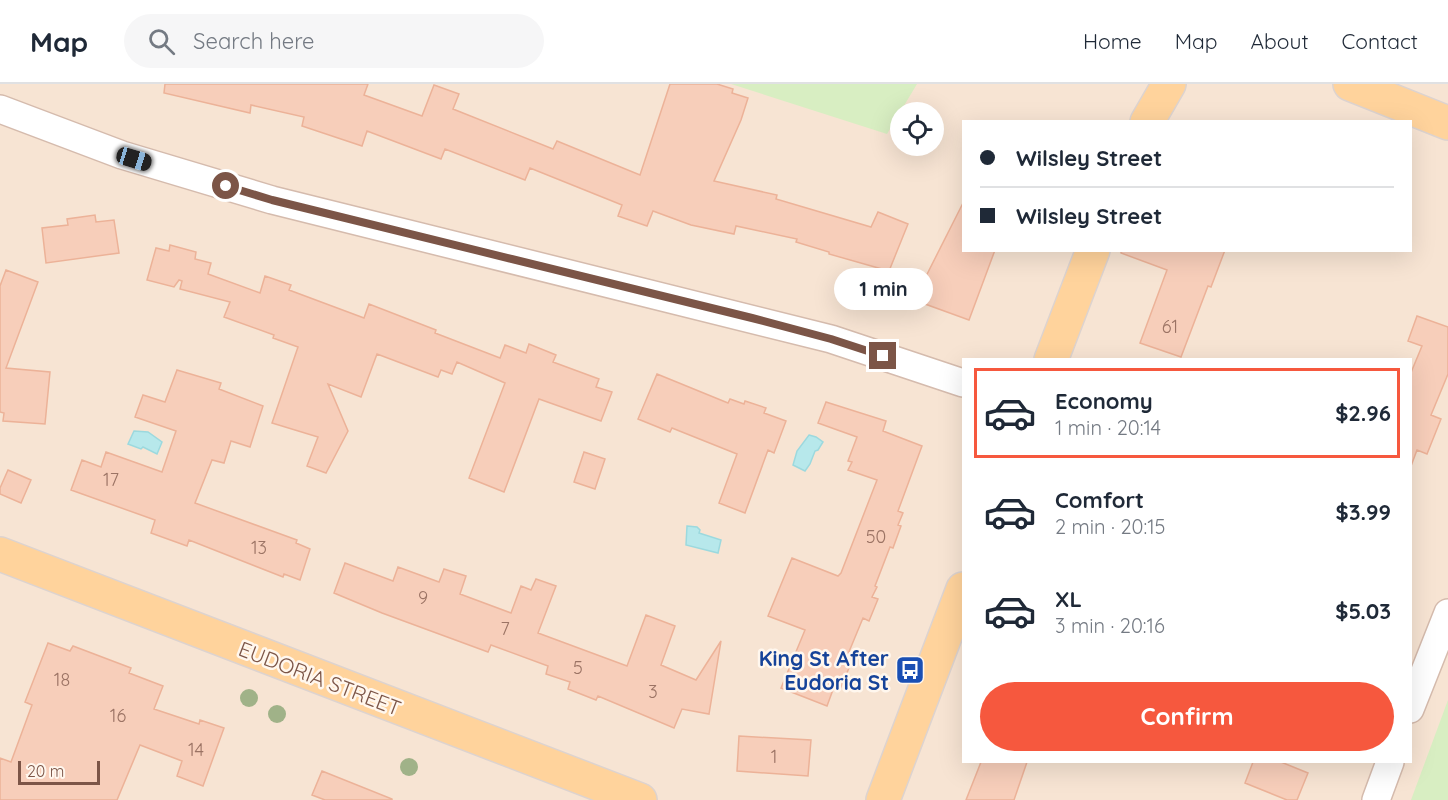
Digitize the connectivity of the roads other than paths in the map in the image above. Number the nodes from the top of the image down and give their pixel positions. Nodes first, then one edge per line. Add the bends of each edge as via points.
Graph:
1 (1140, 84) edge
2 (1170, 84) edge
3 (1350, 84) edge
4 (0, 109) edge
5 (1137, 120) edge
6 (1148, 120) edge
7 (1448, 123) edge
8 (1092, 252) edge
9 (1052, 358) edge
10 (962, 383) edge
11 (0, 554) edge
12 (962, 592) edge
13 (1448, 613) edge
14 (1412, 704) edge
15 (1390, 763) edge
16 (640, 800) edge
17 (883, 800) edge
18 (1376, 800) edge

1 - 5 main road
2 - 6 main road
3 - 7 main road
4 - 10 street via 122,155 272,200 820,336
8 - 9 main road
11 - 16 main road, EUDORIA STREET
12 - 17 main road
13 - 14 street
15 - 18 street

